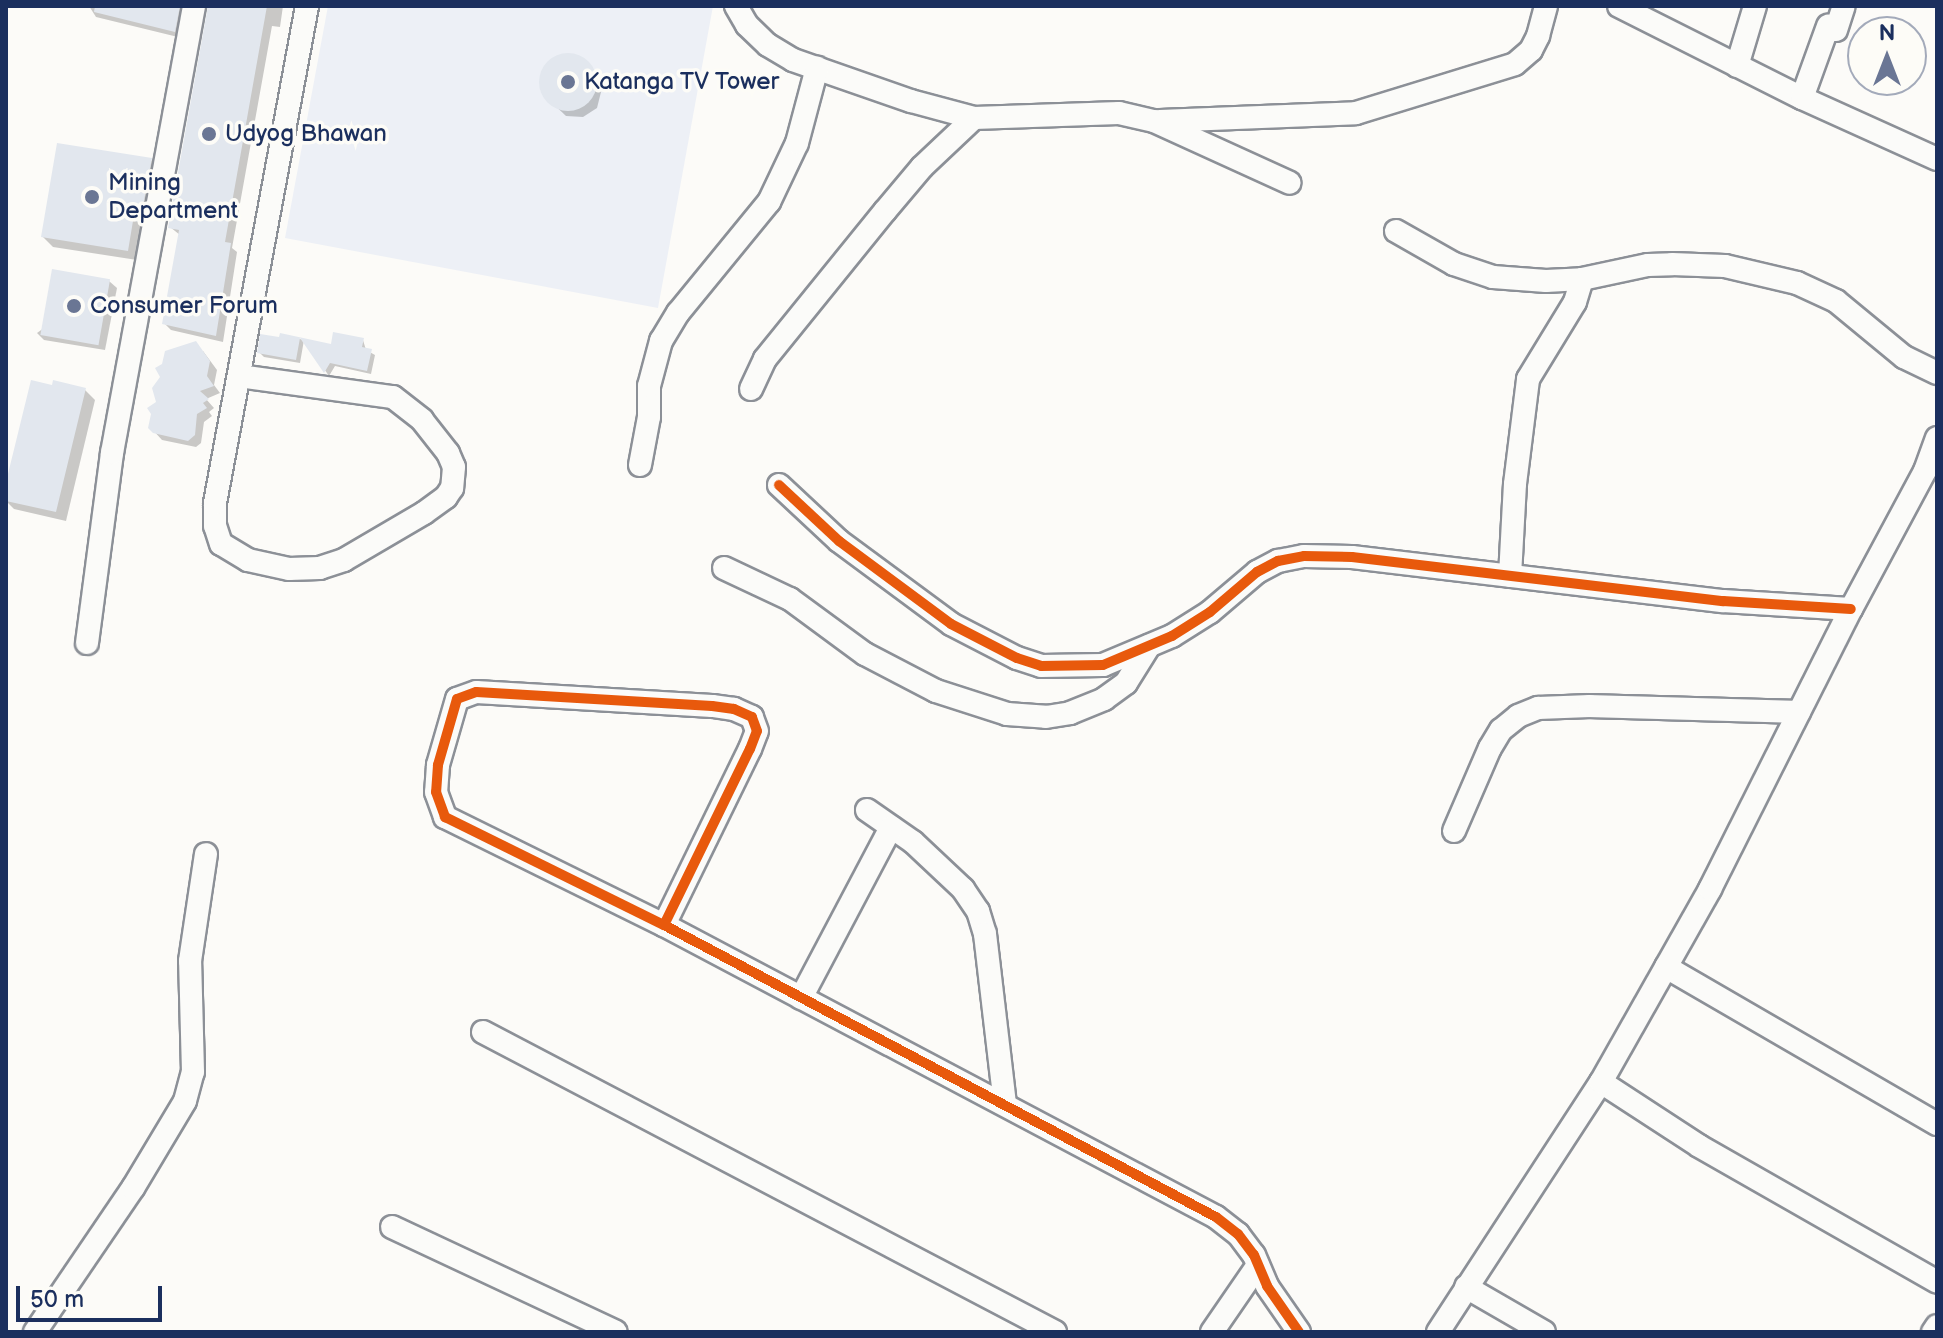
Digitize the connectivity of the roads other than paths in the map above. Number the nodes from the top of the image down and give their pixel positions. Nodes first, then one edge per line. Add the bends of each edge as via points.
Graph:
1 (194, 6) edge
2 (307, 6) edge
3 (736, 6) edge
4 (1546, 6) edge
5 (1619, 6) edge
6 (1755, 6) edge
7 (1844, 6) edge
8 (1737, 66) junction
9 (817, 68) junction
10 (1802, 98) junction
11 (974, 118) junction
12 (1154, 121) junction
13 (1937, 159) edge
14 (1290, 183) dead end
15 (1396, 231) dead end
16 (1582, 279) junction
17 (1937, 373) edge
18 (239, 376) junction
19 (751, 389) dead end
20 (1937, 438) edge
21 (640, 465) dead end
22 (779, 485) dead end
23 (724, 568) dead end
24 (1510, 576) junction
25 (1851, 609) junction
26 (87, 643) dead end
27 (1149, 646) junction
28 (1799, 712) junction
29 (867, 810) dead end
30 (891, 827) junction
31 (1454, 831) dead end
32 (206, 854) dead end
33 (664, 925) junction
34 (1666, 967) junction
35 (801, 998) junction
36 (483, 1032) dead end
37 (1601, 1082) junction
38 (1005, 1104) junction
39 (1937, 1124) edge
40 (392, 1227) dead end
41 (1258, 1265) junction
42 (1937, 1282) edge
43 (1466, 1287) junction
44 (1937, 1326) edge
45 (35, 1332) edge
46 (616, 1332) edge
47 (1055, 1332) edge
48 (1212, 1332) edge
49 (1299, 1332) edge
50 (1438, 1332) edge
51 (1544, 1332) edge
52 (1933, 1332) edge

1 - 26 street via 112,453
2 - 18 street
3 - 9 street via 768,45
4 - 12 street via 1531,50 1515,64 1356,113
5 - 8 street
6 - 8 street
7 - 10 street
8 - 10 street
9 - 11 street
9 - 21 street via 797,143 769,202 661,341 649,386
10 - 13 street
11 - 12 street via 1094,112
11 - 19 street via 885,211 765,359
12 - 14 street
15 - 16 street via 1454,264 1493,277
16 - 17 street via 1672,264 1725,266 1797,283 1836,301 1904,357
16 - 24 street via 1575,302 1528,379
18 - 18 street via 215,503 221,544 232,553 289,569 320,568 344,560 424,513 452,488 454,467 448,453 422,420 393,397
20 - 25 street via 1925,471
22 - 27 street via 839,541 926,606 1017,658 1041,666 1103,665
23 - 27 street via 790,599 865,654 936,691 1007,714 1046,717 1104,699 1126,683
24 - 25 street via 1723,601
24 - 27 street via 1352,557 1278,561 1210,612
25 - 28 street
28 - 31 street via 1538,708 1501,730
28 - 34 street
29 - 30 street
30 - 35 street
30 - 38 street via 963,889 978,911
32 - 45 street via 191,949 193,1072 185,1101
33 - 33 street via 750,749 757,731 752,717 712,706 476,692 457,699 438,765 436,792 445,817
33 - 35 street
34 - 37 street
34 - 39 street
35 - 38 street
36 - 47 street
37 - 42 street via 1699,1146
37 - 43 street
38 - 41 street via 1216,1217 1238,1234
40 - 46 street
41 - 48 street
41 - 49 street
43 - 50 street
43 - 51 street
44 - 52 street

